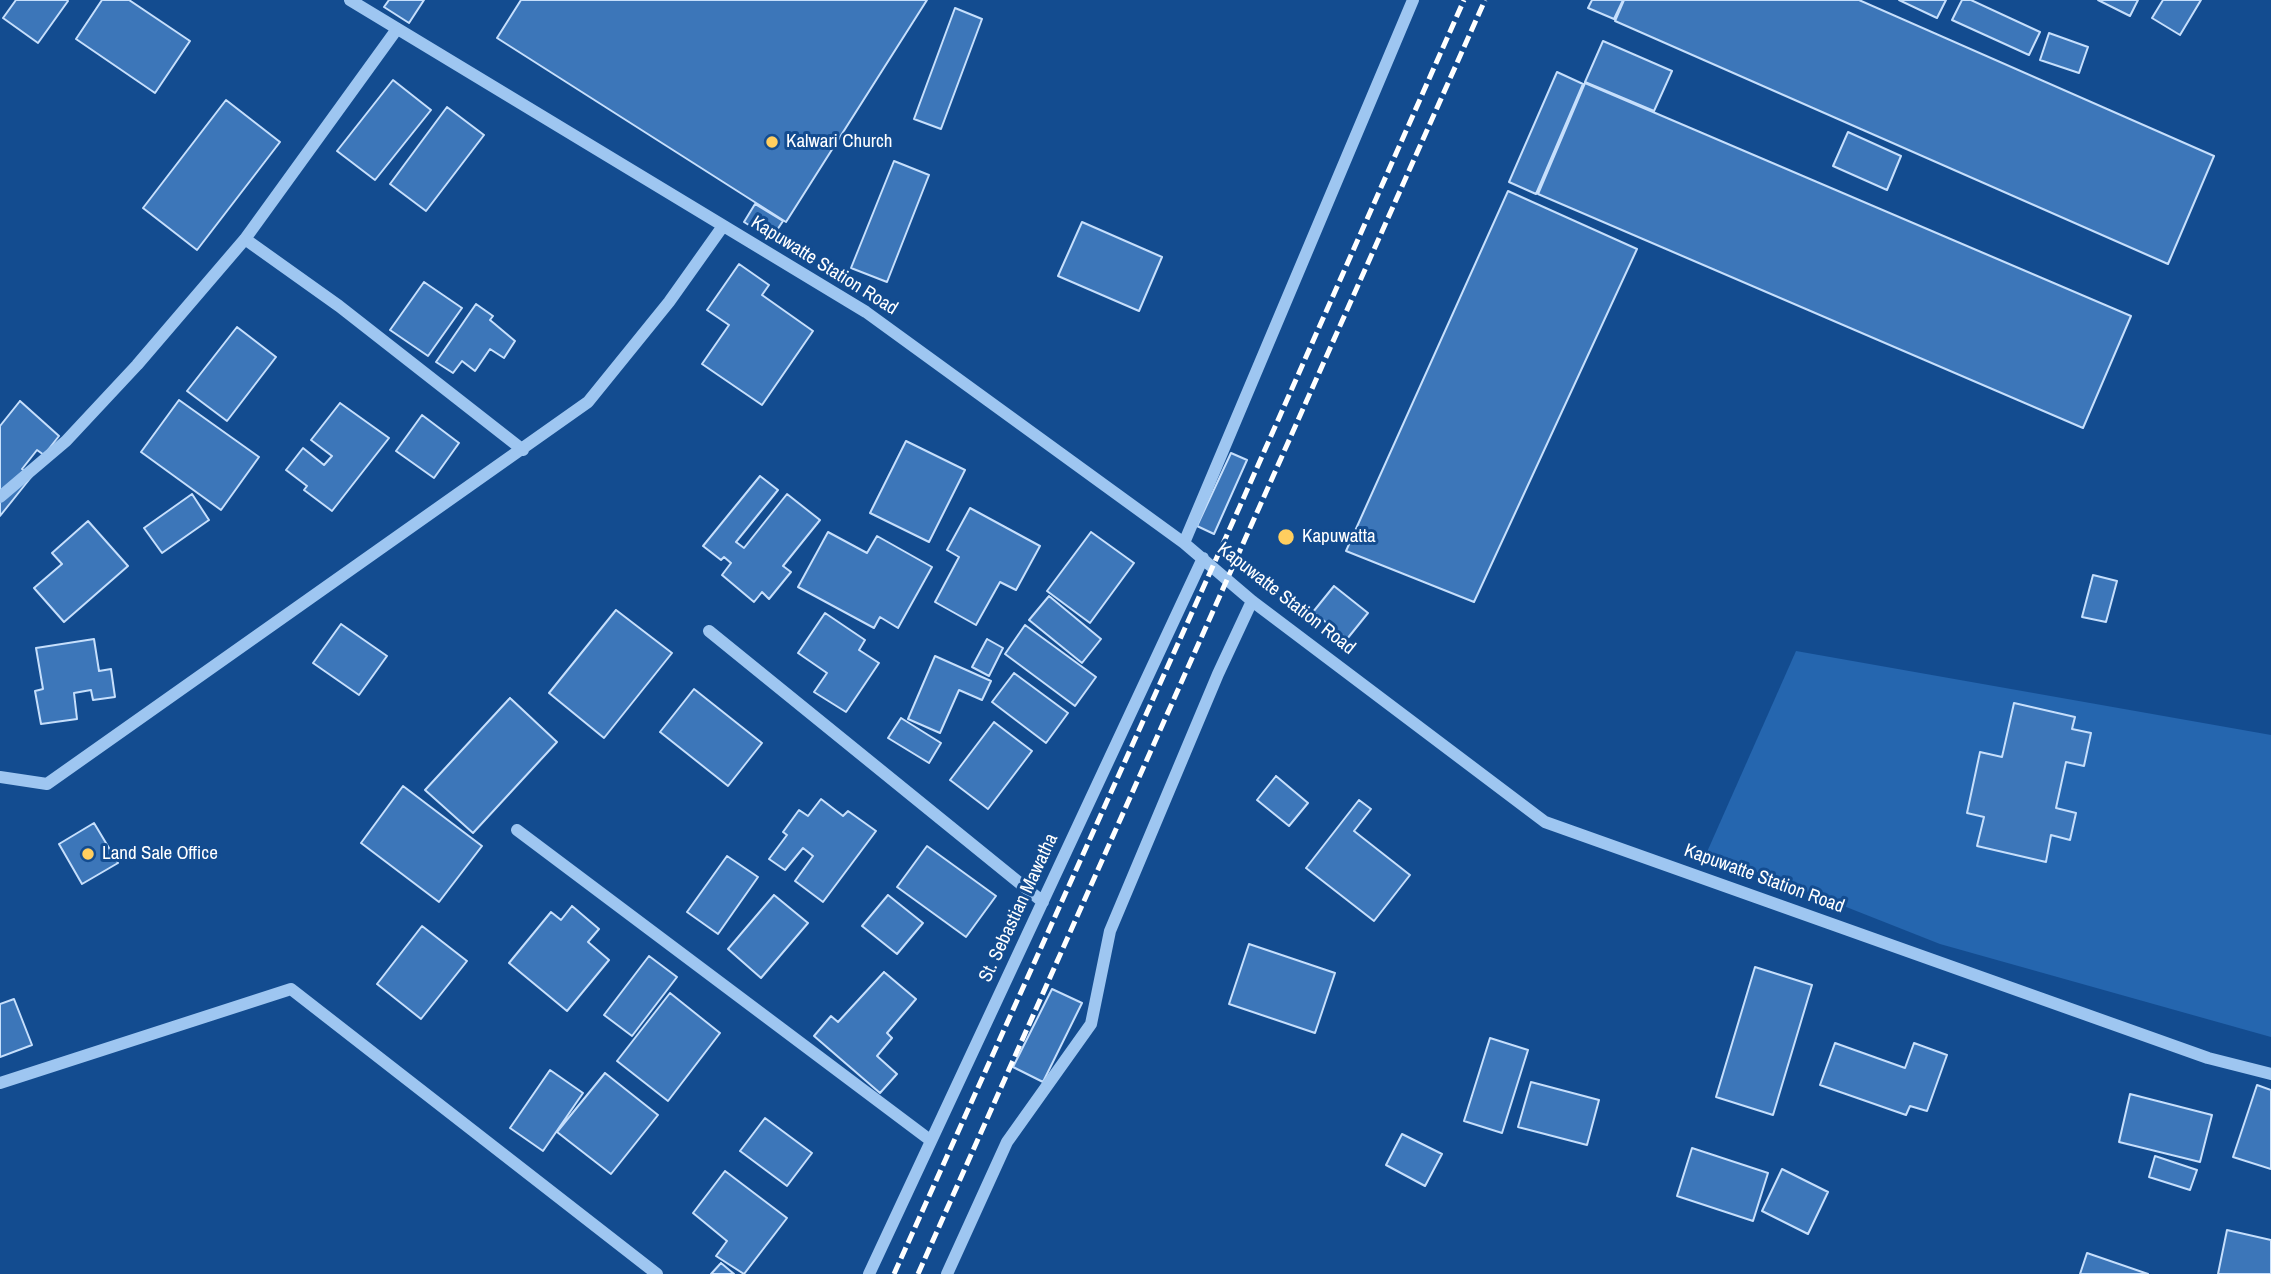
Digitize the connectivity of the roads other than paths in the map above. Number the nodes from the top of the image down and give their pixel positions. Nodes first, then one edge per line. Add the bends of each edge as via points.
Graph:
1 (351, 0) edge
2 (1413, 0) edge
3 (397, 29) junction
4 (723, 226) junction
5 (245, 239) junction
6 (523, 450) junction
7 (0, 497) edge
8 (1184, 542) junction
9 (1203, 558) junction
10 (1252, 601) junction
11 (709, 631) dead end
12 (0, 777) edge
13 (517, 830) dead end
14 (1043, 902) junction
15 (2271, 1074) edge
16 (0, 1083) edge
17 (930, 1140) junction
18 (657, 1274) edge
19 (869, 1274) edge
20 (947, 1274) edge

1 - 3 street, Kapuwatte Station Road
2 - 8 street
3 - 4 street, Kapuwatte Station Road
3 - 5 street
4 - 6 street via 589,402
4 - 8 street, Kapuwatte Station Road via 866,312
5 - 6 street
5 - 7 street via 66,442
6 - 12 street via 47,784
8 - 9 street, Kapuwatte Station Road
9 - 10 street, Kapuwatte Station Road
9 - 14 street, St. Sebastian Mawatha
10 - 15 street, Kapuwatte Station Road via 1545,822 2196,1053
10 - 20 street via 1110,931 1091,1024 1007,1142
11 - 14 street
13 - 17 street
14 - 17 street, St. Sebastian Mawatha
16 - 18 street via 291,989
17 - 19 street, St. Sebastian Mawatha

